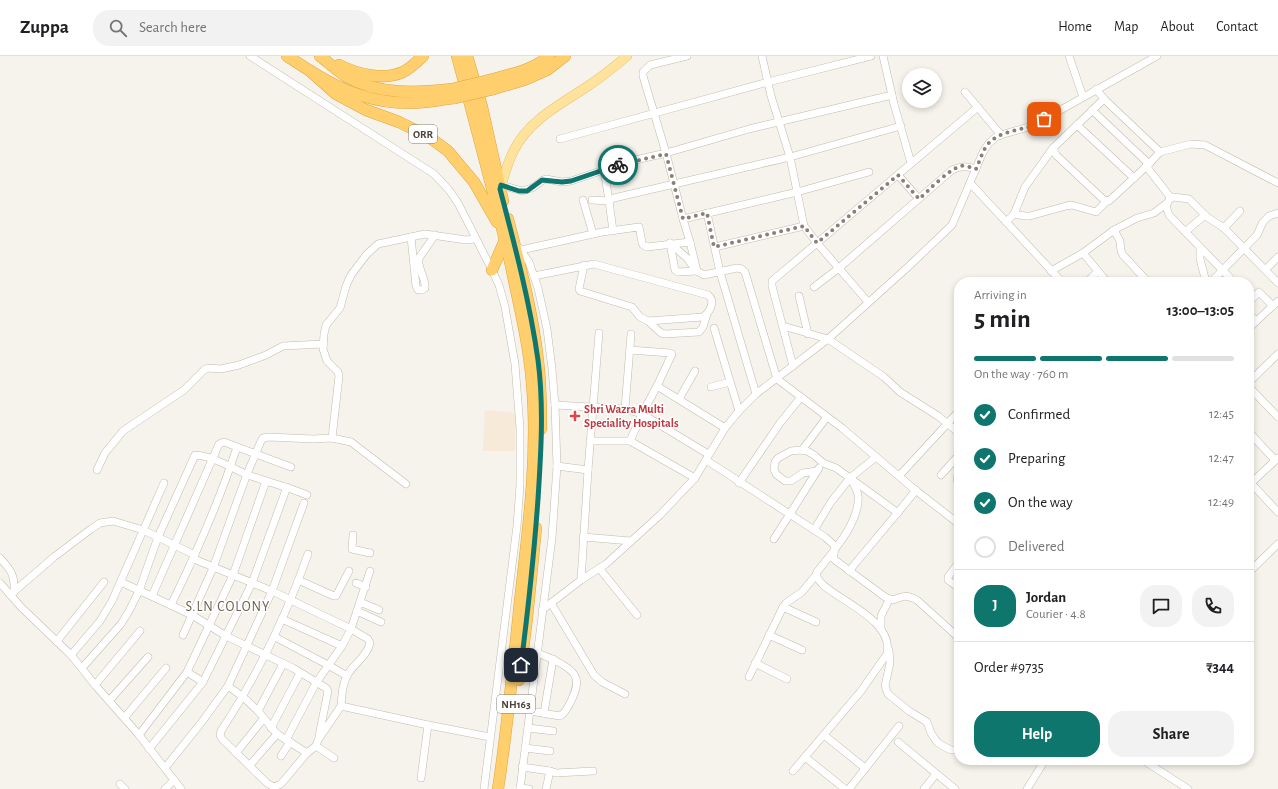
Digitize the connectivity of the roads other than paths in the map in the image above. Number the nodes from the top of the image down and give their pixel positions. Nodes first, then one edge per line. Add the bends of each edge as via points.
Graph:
1 (250, 56) edge
2 (287, 56) edge
3 (320, 56) edge
4 (423, 56) edge
5 (457, 56) edge
6 (549, 56) edge
7 (565, 56) edge
8 (627, 56) edge
9 (687, 56) edge
10 (762, 56) edge
11 (871, 56) edge
12 (882, 56) edge
13 (1069, 56) edge
14 (1157, 56) edge
15 (468, 58) edge
16 (310, 71) junction
17 (768, 82) junction
18 (488, 86) junction
19 (1096, 89) junction
20 (965, 92) dead end
21 (454, 93) junction
22 (892, 95) junction
23 (1083, 97) junction
24 (1104, 100) junction
25 (978, 107) junction
26 (1092, 110) junction
27 (654, 113) junction
28 (779, 122) junction
29 (1077, 125) junction
30 (901, 126) junction
31 (1001, 135) junction
32 (560, 139) dead end
33 (1052, 148) junction
34 (1160, 152) junction
35 (666, 154) junction
36 (790, 157) junction
37 (911, 163) junction
38 (1148, 165) junction
39 (604, 169) junction
40 (976, 169) junction
41 (869, 172) dead end
42 (898, 175) junction
43 (1134, 178) junction
44 (1276, 180) edge
45 (970, 183) junction
46 (674, 184) junction
47 (501, 187) junction
48 (796, 192) junction
49 (919, 199) junction
50 (583, 200) dead end
51 (592, 200) dead end
52 (609, 201) junction
53 (1106, 201) junction
54 (1169, 201) junction
55 (1240, 210) dead end
56 (707, 213) junction
57 (1278, 213) edge
58 (1014, 214) junction
59 (1205, 215) junction
60 (683, 219) junction
61 (1006, 222) junction
62 (804, 226) junction
63 (1224, 228) junction
64 (613, 230) junction
65 (1114, 230) junction
66 (1185, 232) junction
67 (593, 234) junction
68 (434, 235) junction
69 (411, 237) junction
70 (507, 238) junction
71 (476, 239) junction
72 (690, 242) junction
73 (670, 243) junction
74 (817, 243) junction
75 (714, 247) junction
76 (1200, 248) junction
77 (1244, 248) junction
78 (521, 250) junction
79 (1083, 253) junction
80 (1278, 257) edge
81 (584, 265) junction
82 (840, 268) junction
83 (492, 270) junction
84 (1051, 270) junction
85 (1265, 270) junction
86 (1098, 271) junction
87 (1223, 271) junction
88 (696, 272) junction
89 (720, 272) junction
90 (534, 276) junction
91 (1057, 277) edge
92 (1092, 277) edge
93 (1103, 277) edge
94 (1143, 277) edge
95 (1205, 277) edge
96 (1216, 277) edge
97 (1229, 277) edge
98 (1278, 283) edge
99 (814, 287) dead end
100 (799, 296) dead end
101 (1254, 296) edge
102 (868, 302) junction
103 (1275, 303) edge
104 (707, 314) junction
105 (1256, 321) edge
106 (648, 322) junction
107 (783, 326) junction
108 (714, 328) dead end
109 (599, 333) dead end
110 (631, 334) dead end
111 (808, 334) junction
112 (828, 339) junction
113 (324, 344) junction
114 (630, 350) junction
115 (1278, 354) edge
116 (793, 366) junction
117 (695, 371) dead end
118 (1254, 377) edge
119 (777, 379) junction
120 (730, 382) junction
121 (657, 386) junction
122 (711, 387) dead end
123 (1254, 392) edge
124 (756, 394) junction
125 (801, 397) junction
126 (679, 400) junction
127 (555, 405) junction
128 (594, 407) junction
129 (625, 409) junction
130 (739, 411) junction
131 (1276, 413) edge
132 (642, 414) junction
133 (954, 416) edge
134 (826, 417) junction
135 (946, 424) junction
136 (726, 428) junction
137 (954, 430) edge
138 (1254, 437) edge
139 (332, 438) junction
140 (590, 440) junction
141 (630, 440) junction
142 (237, 447) junction
143 (802, 450) junction
144 (255, 454) junction
145 (707, 457) junction
146 (876, 457) junction
147 (213, 459) junction
148 (1277, 459) edge
149 (954, 461) edge
150 (823, 463) junction
151 (557, 466) junction
152 (230, 467) junction
153 (292, 467) dead end
154 (98, 470) dead end
155 (588, 470) junction
156 (817, 471) junction
157 (247, 474) junction
158 (941, 475) dead end
159 (899, 476) junction
160 (695, 478) junction
161 (850, 478) junction
162 (1254, 479) edge
163 (266, 481) junction
164 (164, 483) dead end
165 (739, 483) junction
166 (406, 484) dead end
167 (286, 487) junction
168 (1254, 487) edge
169 (916, 490) junction
170 (307, 495) dead end
171 (304, 502) dead end
172 (1278, 512) edge
173 (898, 513) junction
174 (790, 516) junction
175 (954, 520) edge
176 (143, 530) junction
177 (814, 530) junction
178 (353, 535) dead end
179 (158, 537) junction
180 (584, 537) junction
181 (774, 539) dead end
182 (631, 541) junction
183 (1278, 544) edge
184 (175, 545) junction
185 (835, 549) junction
186 (370, 553) dead end
187 (308, 554) dead end
188 (194, 557) junction
189 (0, 558) edge
190 (1254, 567) edge
191 (213, 568) junction
192 (599, 568) junction
193 (954, 569) edge
194 (349, 571) dead end
195 (370, 571) dead end
196 (849, 571) junction
197 (233, 575) junction
198 (816, 575) junction
199 (298, 580) junction
200 (581, 580) junction
201 (104, 582) dead end
202 (121, 582) junction
203 (252, 583) junction
204 (356, 583) dead end
205 (0, 584) edge
206 (954, 584) edge
207 (366, 587) junction
208 (139, 590) junction
209 (272, 591) junction
210 (12, 594) junction
211 (152, 596) junction
212 (291, 600) junction
213 (889, 600) junction
214 (360, 602) junction
215 (551, 603) junction
216 (171, 605) junction
217 (783, 607) junction
218 (379, 610) dead end
219 (542, 610) junction
220 (358, 611) junction
221 (192, 615) junction
222 (637, 615) dead end
223 (282, 619) junction
224 (381, 622) dead end
225 (816, 622) dead end
226 (208, 625) junction
227 (351, 629) junction
228 (881, 629) junction
229 (140, 631) dead end
230 (954, 633) edge
231 (183, 635) dead end
232 (769, 635) junction
233 (226, 636) junction
234 (274, 637) junction
235 (57, 641) junction
236 (247, 645) junction
237 (342, 646) junction
238 (888, 648) junction
239 (802, 650) dead end
240 (537, 653) junction
241 (71, 654) junction
242 (265, 655) junction
243 (148, 657) dead end
244 (553, 659) junction
245 (283, 664) junction
246 (755, 664) junction
247 (328, 665) junction
248 (82, 668) junction
249 (166, 668) dead end
250 (187, 672) junction
251 (300, 673) junction
252 (347, 676) junction
253 (749, 677) dead end
254 (787, 679) dead end
255 (203, 682) junction
256 (316, 683) junction
257 (95, 685) junction
258 (228, 686) junction
259 (625, 694) dead end
260 (243, 697) junction
261 (109, 701) junction
262 (341, 706) junction
263 (258, 711) junction
264 (530, 711) junction
265 (544, 713) junction
266 (124, 717) junction
267 (264, 718) junction
268 (428, 725) junction
269 (899, 726) dead end
270 (272, 728) junction
271 (528, 728) junction
272 (553, 732) dead end
273 (139, 734) junction
274 (277, 734) junction
275 (824, 735) junction
276 (490, 737) junction
277 (288, 741) junction
278 (898, 742) dead end
279 (317, 743) junction
280 (525, 748) junction
281 (149, 749) junction
282 (954, 750) edge
283 (550, 752) dead end
284 (236, 753) junction
285 (308, 753) junction
286 (281, 756) dead end
287 (805, 757) junction
288 (334, 758) dead end
289 (250, 765) junction
290 (1042, 765) edge
291 (1151, 765) edge
292 (522, 767) junction
293 (165, 768) junction
294 (865, 768) junction
295 (550, 771) junction
296 (593, 771) dead end
297 (793, 771) dead end
298 (936, 774) junction
299 (421, 778) dead end
300 (174, 780) junction
301 (265, 786) edge
302 (520, 788) edge
303 (165, 789) edge
304 (181, 789) edge
305 (484, 789) edge
306 (498, 789) edge
307 (504, 789) edge
308 (529, 789) edge
309 (546, 789) edge
310 (845, 789) edge
311 (849, 789) edge
312 (924, 789) edge
313 (955, 789) edge
314 (1027, 789) edge
315 (1188, 789) edge

1 - 71 street via 434,174 458,203
2 - 16 highway, ORR
3 - 4 highway, ORR via 348,70 371,76 402,72
3 - 21 highway, ORR via 348,77 369,86 396,92
5 - 70 highway, NH163
6 - 18 highway, ORR via 543,62
7 - 18 highway, ORR via 546,70 524,80
8 - 47 main road via 544,114 526,132 514,149
9 - 27 street via 650,65 643,72
10 - 17 street
11 - 17 street
12 - 22 street
13 - 23 street
14 - 19 street
15 - 47 highway, NH163
16 - 21 highway, ORR via 363,96 399,103 424,102
16 - 70 highway, ORR via 336,94 429,137 448,151 474,182
17 - 27 street
17 - 28 street
18 - 21 highway, ORR, bridge
19 - 23 street
19 - 24 street
20 - 25 street
22 - 28 street
22 - 30 street
23 - 31 street via 1032,126
24 - 26 street
24 - 34 street
25 - 31 street
25 - 37 street
26 - 29 street
26 - 38 street
27 - 32 street
27 - 35 street
28 - 35 street
28 - 36 street
29 - 33 street
29 - 43 street
30 - 36 street
30 - 37 street
31 - 40 street via 989,143
33 - 53 street via 1056,155
33 - 58 street via 1025,187
34 - 38 street
34 - 44 street via 1191,144 1205,145
35 - 39 street
35 - 46 street
36 - 46 street
36 - 48 street
37 - 42 street
38 - 43 street
38 - 54 street
39 - 47 street via 571,181 542,180 527,191
39 - 52 street
40 - 45 street
40 - 49 street via 961,166 952,170
41 - 48 street
42 - 49 street
42 - 74 street
43 - 53 street
45 - 61 street
45 - 102 street via 952,225
46 - 52 street
46 - 60 street
47 - 70 highway, NH163
48 - 56 street
48 - 62 street
49 - 82 street
50 - 67 street
51 - 52 street
52 - 64 street
53 - 58 street via 1096,212 1072,205 1030,216
54 - 59 street via 1173,197 1189,200
54 - 65 street via 1154,213 1137,218
54 - 66 street via 1169,216
55 - 63 street
56 - 60 street
56 - 75 street
57 - 77 street via 1269,216 1263,222 1257,235
58 - 61 street
59 - 63 street
59 - 66 street
60 - 72 street
61 - 84 street
62 - 74 street
62 - 75 street
63 - 77 street
64 - 67 street
64 - 73 street via 638,227 642,242 647,247
65 - 79 street
65 - 94 street via 1123,255
66 - 76 street
67 - 78 street
68 - 69 street
68 - 69 street via 418,262 426,283 422,290 418,290 416,286
68 - 71 street
69 - 113 street via 378,244 367,254 351,275 340,308 326,325
70 - 78 street
70 - 83 highway
70 - 306 highway, NH163 via 528,349 534,422 527,540
70 - 307 highway, NH163 via 528,305 538,361 542,431 528,611
71 - 83 street
72 - 73 street
72 - 88 street
73 - 88 street via 687,258
73 - 88 street via 675,270
74 - 82 street
74 - 107 street via 772,281
75 - 89 street
76 - 87 street
76 - 95 street
77 - 85 street
77 - 87 street
78 - 90 street
79 - 84 street
79 - 86 street
80 - 85 street
81 - 90 street
81 - 104 street via 594,264 708,295 712,302
81 - 106 street via 580,291 632,307
82 - 99 street
82 - 102 street
83 - 276 street via 505,307 515,364 520,470 517,526
84 - 91 street
85 - 98 street
86 - 92 street
86 - 93 street
87 - 96 street
87 - 97 street
88 - 89 street via 704,275
89 - 119 street via 740,268 745,272
89 - 124 street
90 - 127 street via 547,329
100 - 111 street
101 - 103 street via 1259,292
102 - 112 street
103 - 105 street
104 - 106 street via 703,317
104 - 106 street via 703,328 699,332 665,334
107 - 111 street
107 - 116 street
108 - 120 street
109 - 128 street
110 - 114 street
111 - 112 street
112 - 116 street
112 - 135 street
113 - 139 street via 326,360 339,376
113 - 154 street via 284,346 239,365 204,370 184,390 123,431 105,452
114 - 121 street via 672,354
114 - 129 street
115 - 118 street
116 - 119 street
117 - 126 street
119 - 124 street
119 - 125 street
120 - 122 street
120 - 130 street
121 - 126 street
121 - 132 street
123 - 131 street
124 - 130 street
125 - 134 street
125 - 165 street
126 - 136 street
127 - 128 street
127 - 151 street
128 - 129 street
128 - 140 street
129 - 132 street
130 - 136 street
132 - 141 street
132 - 145 street
133 - 135 street
134 - 143 street
134 - 146 street
135 - 137 street
135 - 159 street
136 - 145 street
138 - 148 street
139 - 144 street via 266,437 261,441
139 - 166 street via 351,442
140 - 141 street
140 - 155 street
141 - 160 street
142 - 144 street
142 - 147 street via 220,443
142 - 152 street
143 - 150 street via 814,455
143 - 156 street via 791,451 778,458 775,462 776,474 785,481 791,481 803,473
144 - 153 street
144 - 157 street
145 - 160 street
145 - 165 street
146 - 159 street
146 - 161 street
147 - 152 street
147 - 179 street via 194,456
147 - 184 street
148 - 162 street
149 - 158 street
150 - 156 street
150 - 161 street
151 - 155 street
151 - 219 street via 552,538
152 - 157 street
152 - 188 street
155 - 180 street
156 - 174 street
157 - 163 street
157 - 191 street
159 - 169 street
160 - 182 street
161 - 173 street
161 - 177 street
161 - 185 street via 858,494 858,506
163 - 167 street
163 - 197 street
164 - 176 street
165 - 174 street
167 - 170 street
167 - 203 street
168 - 172 street
169 - 173 street
169 - 175 street
171 - 209 street
173 - 196 street
174 - 177 street
174 - 181 street
176 - 179 street
176 - 202 street
176 - 210 street via 113,521 100,523
177 - 185 street via 834,545
178 - 186 street via 352,549
179 - 184 street
179 - 208 street
180 - 182 street
180 - 200 street
182 - 192 street
183 - 190 street
184 - 188 street
184 - 211 street
185 - 196 street via 833,558
185 - 198 street
187 - 199 street
188 - 191 street
188 - 216 street
189 - 210 street via 12,572
191 - 197 street
191 - 221 street
192 - 200 street
192 - 222 street
193 - 206 street via 948,577
194 - 199 street via 336,596
195 - 207 street
196 - 213 street
197 - 203 street
197 - 226 street
198 - 217 street via 802,592
198 - 228 street via 824,585 869,617
199 - 212 street
200 - 215 street
201 - 235 street
202 - 208 street
202 - 241 street via 100,621
203 - 209 street
203 - 233 street
204 - 207 street
205 - 210 street
207 - 214 street
208 - 211 street
208 - 248 street via 125,618
209 - 212 street
209 - 236 street
210 - 235 street
211 - 216 street
212 - 223 street
212 - 227 street
213 - 228 street via 881,616
213 - 230 street via 904,596 917,600
214 - 218 street
214 - 220 street
215 - 219 street
215 - 259 street via 594,675
216 - 221 street
217 - 225 street
217 - 232 street
219 - 240 street
220 - 224 street
220 - 227 street
221 - 226 street
221 - 231 street
223 - 234 street
223 - 237 street
226 - 233 street
226 - 250 street
227 - 237 street
227 - 252 street via 368,639 370,643
228 - 238 street via 887,639
229 - 257 street
232 - 239 street
232 - 246 street
233 - 236 street
233 - 255 street
234 - 242 street
234 - 247 street
235 - 241 street
236 - 242 street
236 - 258 street
237 - 247 street
238 - 275 street via 887,654 861,691
238 - 282 street via 890,663 885,686 888,694 927,722 937,742
240 - 244 street
240 - 264 street
241 - 248 street
242 - 245 street
242 - 260 street
243 - 261 street
244 - 265 street
244 - 265 street via 575,674 576,690 562,715
245 - 251 street
245 - 263 street
246 - 253 street
246 - 254 street
247 - 252 street
247 - 256 street
248 - 257 street
249 - 266 street
250 - 255 street
250 - 273 street
251 - 256 street
251 - 270 street
252 - 262 street
255 - 281 street
256 - 277 street
256 - 279 street via 328,691
257 - 261 street
258 - 260 street
258 - 293 street
260 - 263 street
260 - 284 street via 220,735
261 - 266 street
262 - 268 street
262 - 279 street
263 - 267 street
264 - 265 street
264 - 271 street
266 - 273 street
267 - 270 street
267 - 284 street
268 - 276 street
268 - 299 street
269 - 294 street
270 - 274 street
271 - 272 street
271 - 280 street
273 - 281 street
274 - 277 street
274 - 289 street
275 - 287 street
275 - 294 street
276 - 305 street
277 - 285 street
277 - 286 street
278 - 298 street
279 - 285 street
279 - 288 street
280 - 283 street
280 - 292 street
281 - 293 street
284 - 289 street
285 - 301 street via 281,784 274,787
287 - 297 street
287 - 310 street
289 - 301 street
290 - 314 street
291 - 315 street
292 - 295 street
292 - 302 street
293 - 300 street
294 - 311 street
295 - 296 street
295 - 309 street
298 - 312 street
298 - 313 street
300 - 303 street
300 - 304 street
302 - 308 street

